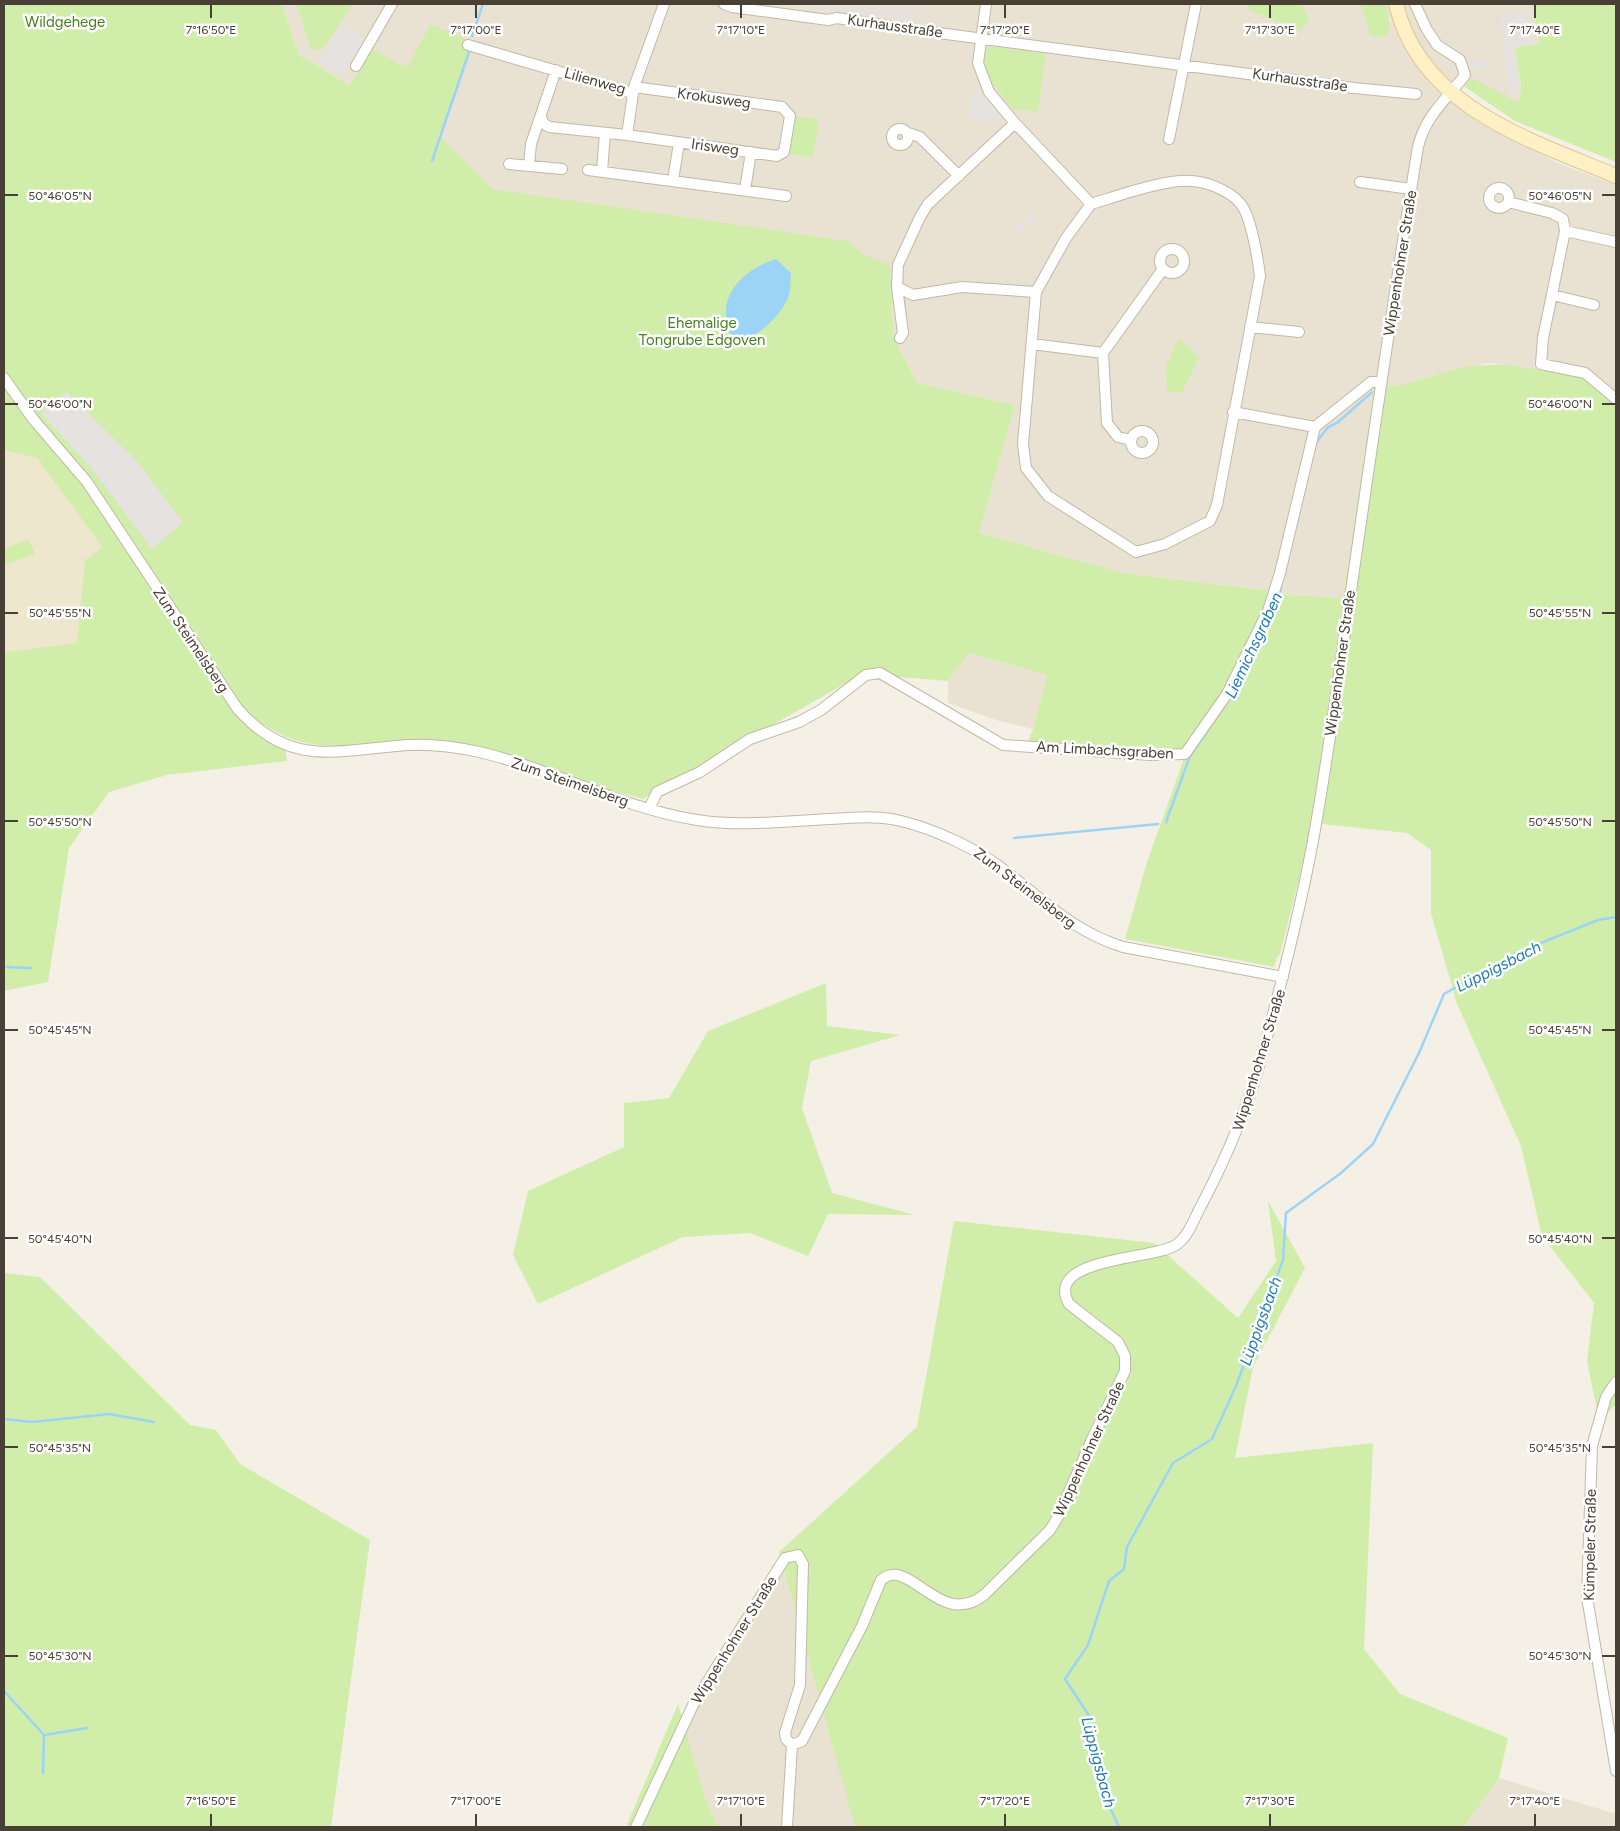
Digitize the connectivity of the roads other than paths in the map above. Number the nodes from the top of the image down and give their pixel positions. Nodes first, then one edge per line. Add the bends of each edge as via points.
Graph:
1 (392, 4) edge
2 (664, 4) edge
3 (724, 4) edge
4 (986, 4) edge
5 (1196, 4) edge
6 (1396, 4) edge
7 (1415, 4) edge
8 (980, 38) junction
9 (471, 45) dead end
10 (1185, 65) junction
11 (356, 66) dead end
12 (556, 70) junction
13 (633, 90) junction
14 (1450, 92) junction
15 (1416, 94) dead end
16 (541, 116) junction
17 (790, 116) joint
18 (1015, 123) junction
19 (605, 133) junction
20 (890, 135) dead end
21 (627, 136) junction
22 (1168, 139) dead end
23 (679, 142) junction
24 (751, 152) junction
25 (508, 164) dead end
26 (529, 166) junction
27 (562, 169) dead end
28 (588, 170) dead end
29 (602, 171) junction
30 (958, 176) junction
31 (1616, 176) edge
32 (674, 180) junction
33 (1360, 182) dead end
34 (1411, 189) junction
35 (745, 190) junction
36 (786, 196) dead end
37 (1508, 202) dead end
38 (1091, 204) junction
39 (1565, 231) junction
40 (1616, 242) edge
41 (1163, 269) dead end
42 (897, 287) junction
43 (1036, 292) junction
44 (1552, 295) junction
45 (1594, 305) dead end
46 (1250, 327) junction
47 (1299, 332) dead end
48 (900, 338) dead end
49 (1032, 344) junction
50 (1103, 353) junction
51 (4, 378) edge
52 (1381, 382) junction
53 (1616, 399) edge
54 (1233, 412) junction
55 (1315, 427) junction
56 (1131, 440) dead end
57 (649, 809) junction
58 (1283, 977) junction
59 (1616, 1382) edge
60 (792, 1745) junction
61 (1616, 1771) edge
62 (636, 1827) edge
63 (787, 1827) edge

1 - 11 street
2 - 13 street, Lilienweg
3 - 8 street, Kurhausstraße
4 - 8 street
5 - 10 street
6 - 14 main road via 1414,50
7 - 14 street, Wippenhohner Straße via 1437,45 1460,60 1465,71
8 - 10 street, Kurhausstraße
8 - 18 street via 978,63 989,92
9 - 12 street, Lilienweg
10 - 15 street, Kurhausstraße
10 - 22 street
12 - 13 street, Lilienweg
12 - 16 street
13 - 17 street, Krokusweg via 782,107
13 - 21 street
14 - 31 main road via 1504,128
14 - 34 street, Wippenhohner Straße via 1432,114 1420,138
16 - 19 street, Irisweg via 549,127
16 - 26 street via 531,144
17 - 24 street, Irisweg via 784,152 777,156
18 - 30 street
18 - 38 street
19 - 21 street, Irisweg
19 - 29 street
20 - 30 street via 895,143 903,145 908,141 908,133 920,137
21 - 23 street, Irisweg
23 - 24 street, Irisweg
23 - 32 street, Irisweg
24 - 35 street, Irisweg
25 - 26 street
26 - 27 street
28 - 29 street
29 - 32 street
30 - 42 street via 928,204 920,217 898,265
32 - 35 street
33 - 34 street
34 - 52 street, Wippenhohner Straße
35 - 36 street
37 - 39 street via 1552,212 1563,219
38 - 43 street via 1066,238
38 - 46 street via 1160,185 1192,180 1220,187 1244,208 1258,259 1260,276
39 - 40 street
39 - 44 street
41 - 50 street
42 - 43 street via 913,295 962,287
42 - 48 street via 903,333
43 - 49 street
44 - 45 street
44 - 53 street via 1541,364 1585,374
46 - 47 street
46 - 54 street
49 - 50 street
49 - 54 street via 1023,444 1026,468 1048,496 1136,552 1165,544 1210,520 1217,505
50 - 56 street via 1107,423 1118,436
51 - 57 street, Zum Steimelsberg via 33,419 87,482 237,708 270,738 309,751 410,745 478,752 526,765
52 - 55 street via 1371,382
52 - 58 street, Wippenhohner Straße via 1316,825
54 - 55 street
55 - 57 street, Am Limbachsgraben via 1268,611 1227,694 1185,754 1151,755 1003,745 890,679 873,674 866,675 799,722 750,738 700,772 657,792
57 - 58 street, Zum Steimelsberg via 698,820 778,822 871,817 902,821 968,846 1003,868 1086,933 1104,941
58 - 60 street, Wippenhohner Straße via 1238,1131 1186,1235 1169,1249 1088,1268 1065,1286 1069,1304 1118,1342 1125,1356 1126,1371 1050,1530 984,1595 972,1602 952,1604 936,1599 905,1576 885,1576 802,1741
59 - 61 street, Kümpeler Straße via 1606,1397 1592,1446 1588,1596
60 - 62 street, Wippenhohner Straße via 785,1733 800,1685 803,1564 795,1554 782,1561 693,1705
60 - 63 street

